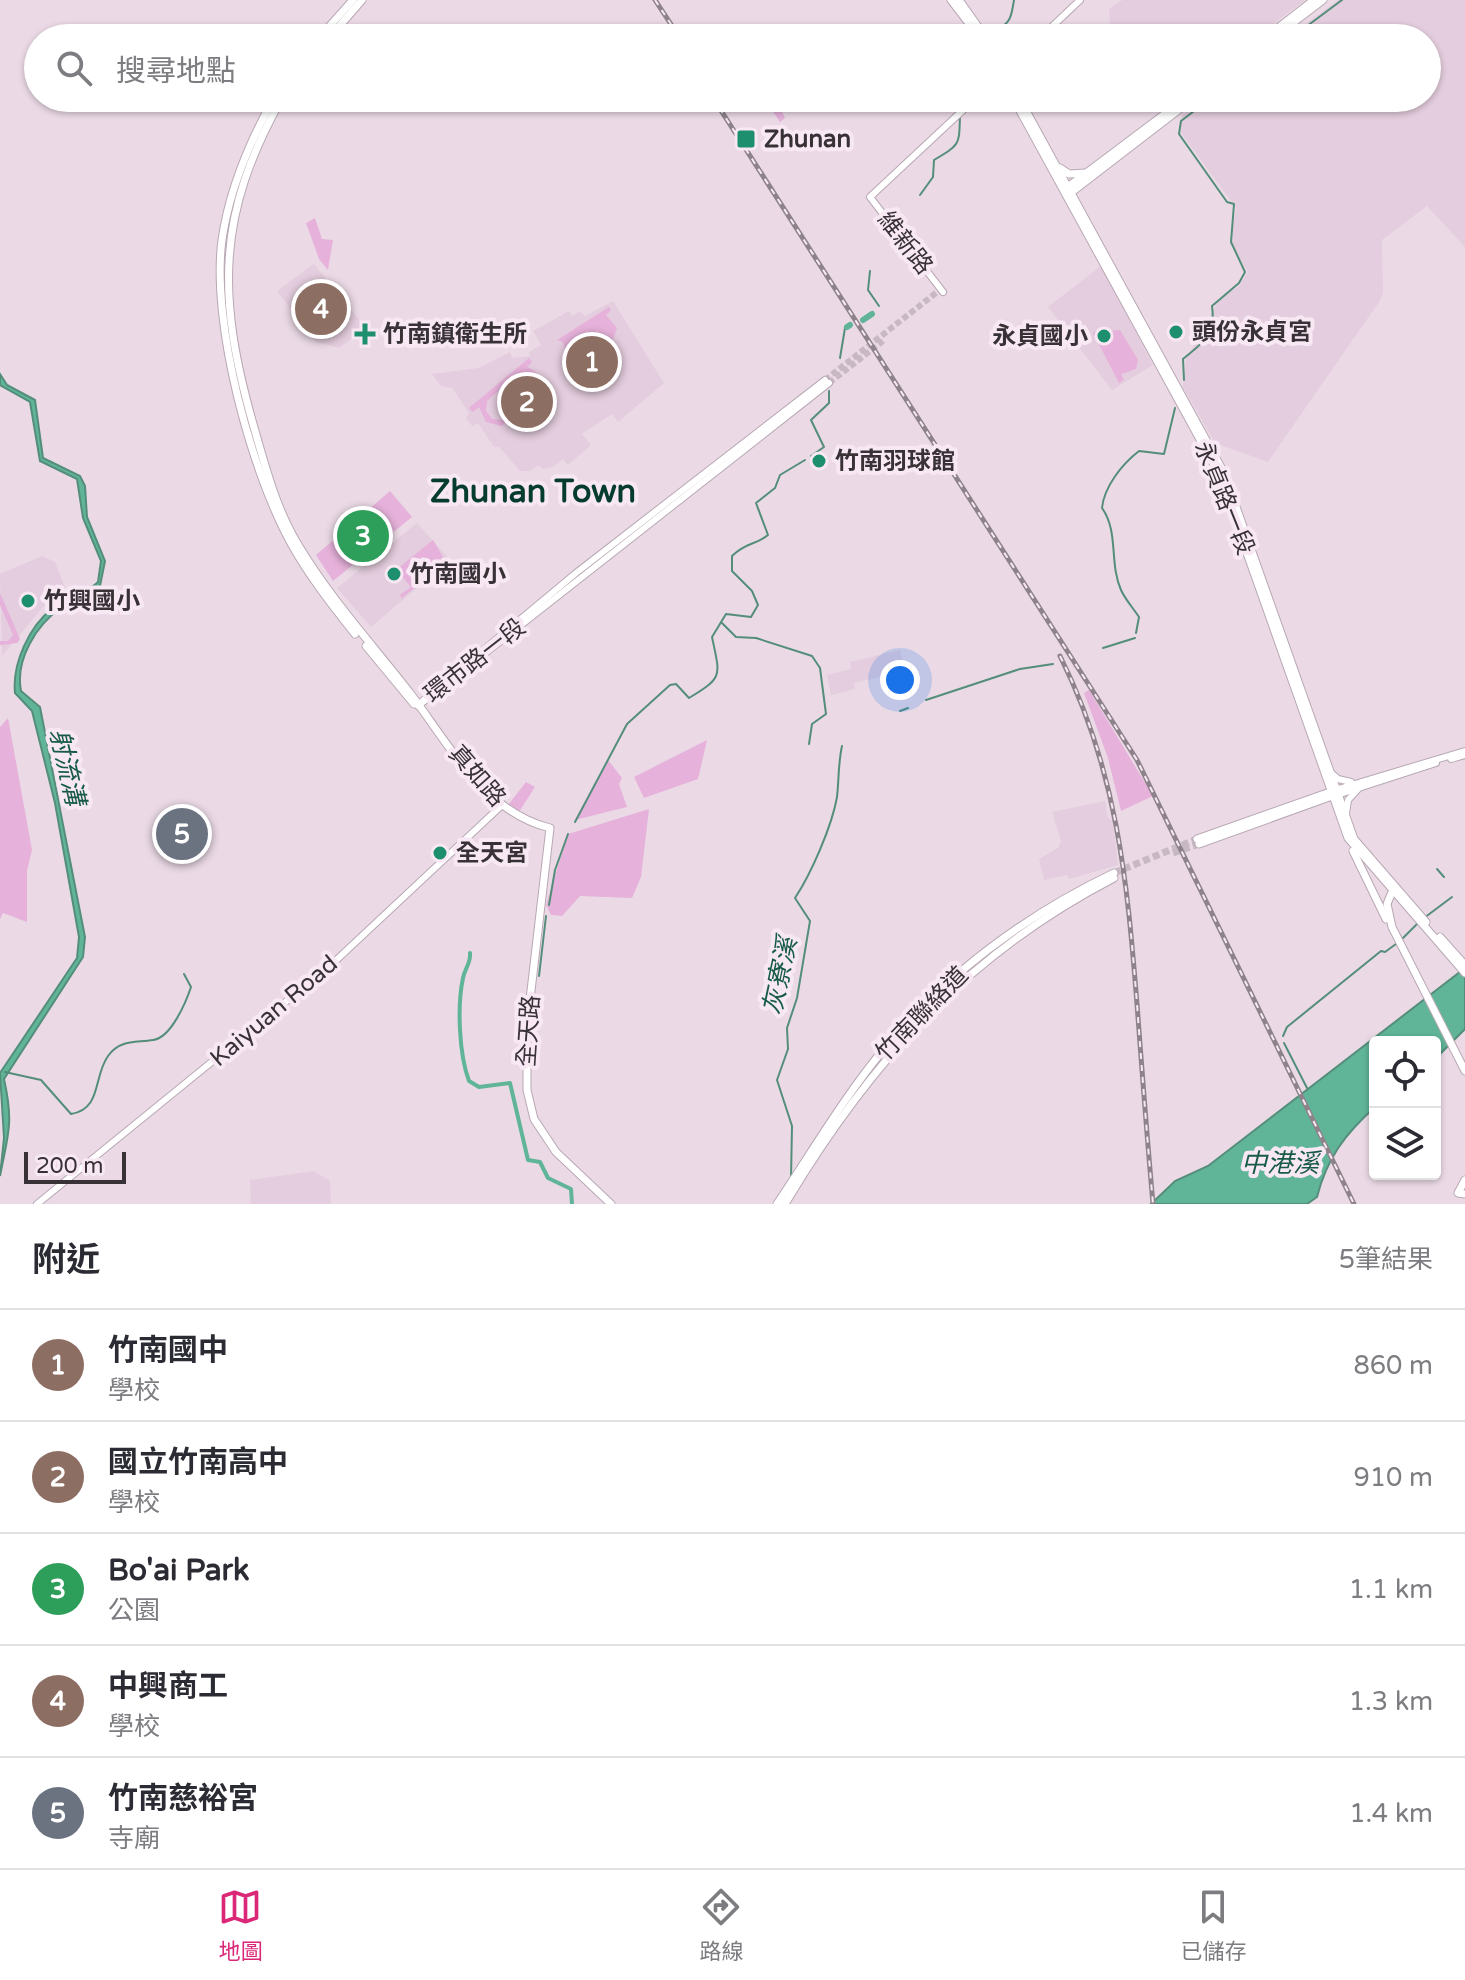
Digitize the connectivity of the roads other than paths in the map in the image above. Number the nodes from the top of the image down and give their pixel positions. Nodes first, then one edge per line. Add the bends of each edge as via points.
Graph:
1 (353, 0) edge
2 (362, 0) edge
3 (951, 0) edge
4 (959, 0) edge
5 (1080, 0) edge
6 (1314, 0) edge
7 (1323, 0) edge
8 (332, 24) edge
9 (341, 24) edge
10 (971, 24) edge
11 (974, 24) edge
12 (1055, 24) edge
13 (1283, 24) edge
14 (1291, 24) edge
15 (267, 112) edge
16 (274, 112) edge
17 (961, 112) edge
18 (1021, 112) edge
19 (1027, 112) edge
20 (1168, 112) edge
21 (1175, 112) edge
22 (1058, 167) junction
23 (1088, 173) junction
24 (1068, 191) junction
25 (942, 290) dead end
26 (827, 382) tunnel mouth
27 (247, 411) junction
28 (418, 706) junction
29 (1465, 753) edge
30 (1324, 768) junction
31 (1360, 785) junction
32 (1333, 794) junction
33 (1309, 799) junction
34 (501, 806) junction
35 (1300, 808) junction
36 (1342, 818) junction
37 (550, 828) joint
38 (1348, 838) junction
39 (1115, 875) tunnel mouth
40 (1394, 888) junction
41 (1408, 905) junction
42 (1392, 927) junction
43 (1465, 965) edge
44 (1465, 973) edge
45 (1465, 1071) edge
46 (1465, 1180) edge
47 (1462, 1193) edge
48 (37, 1204) edge
49 (611, 1204) edge
50 (780, 1204) edge

1 - 8 main road
2 - 9 main road
3 - 10 main road
4 - 11 main road
5 - 12 main road
6 - 13 main road
7 - 14 main road
15 - 27 main road via 245,159 222,241 225,329
16 - 27 main road via 244,177 231,233 228,314
17 - 25 main road, 維新路 via 870,197
18 - 24 main road, 永貞路一段
19 - 22 main road, 永貞路一段
20 - 23 main road
21 - 24 main road
22 - 23 main road via 1069,174
22 - 24 main road, 永貞路一段
23 - 24 main road
24 - 30 main road, 永貞路一段 via 1219,474
26 - 28 main road, 環市路一段
27 - 28 main road, 真如路 via 295,540
28 - 34 main road, 真如路
29 - 31 main road
30 - 31 main road
30 - 32 main road, 永貞路一段
30 - 33 main road via 1321,786
31 - 32 main road
31 - 36 main road
32 - 33 main road
32 - 35 main road
32 - 36 main road, 永貞路一段
33 - 35 main road via 1198,842
34 - 37 main road, 真如路
34 - 48 main road, Kaiyuan Road via 331,965
35 - 36 main road via 1325,807
36 - 38 main road, 永貞路一段
36 - 40 main road, 永貞路一段
37 - 49 main road, 全天路 via 527,1025 527,1090 542,1133 568,1166
38 - 40 main road, 永貞路一段
38 - 42 main road
39 - 50 main road, 竹南聯絡道 via 1022,925 926,1004 874,1062
40 - 41 main road, 永貞路一段
40 - 42 main road via 1387,909
41 - 42 main road via 1395,908
41 - 43 main road
41 - 44 main road
42 - 45 main road
46 - 47 main road

